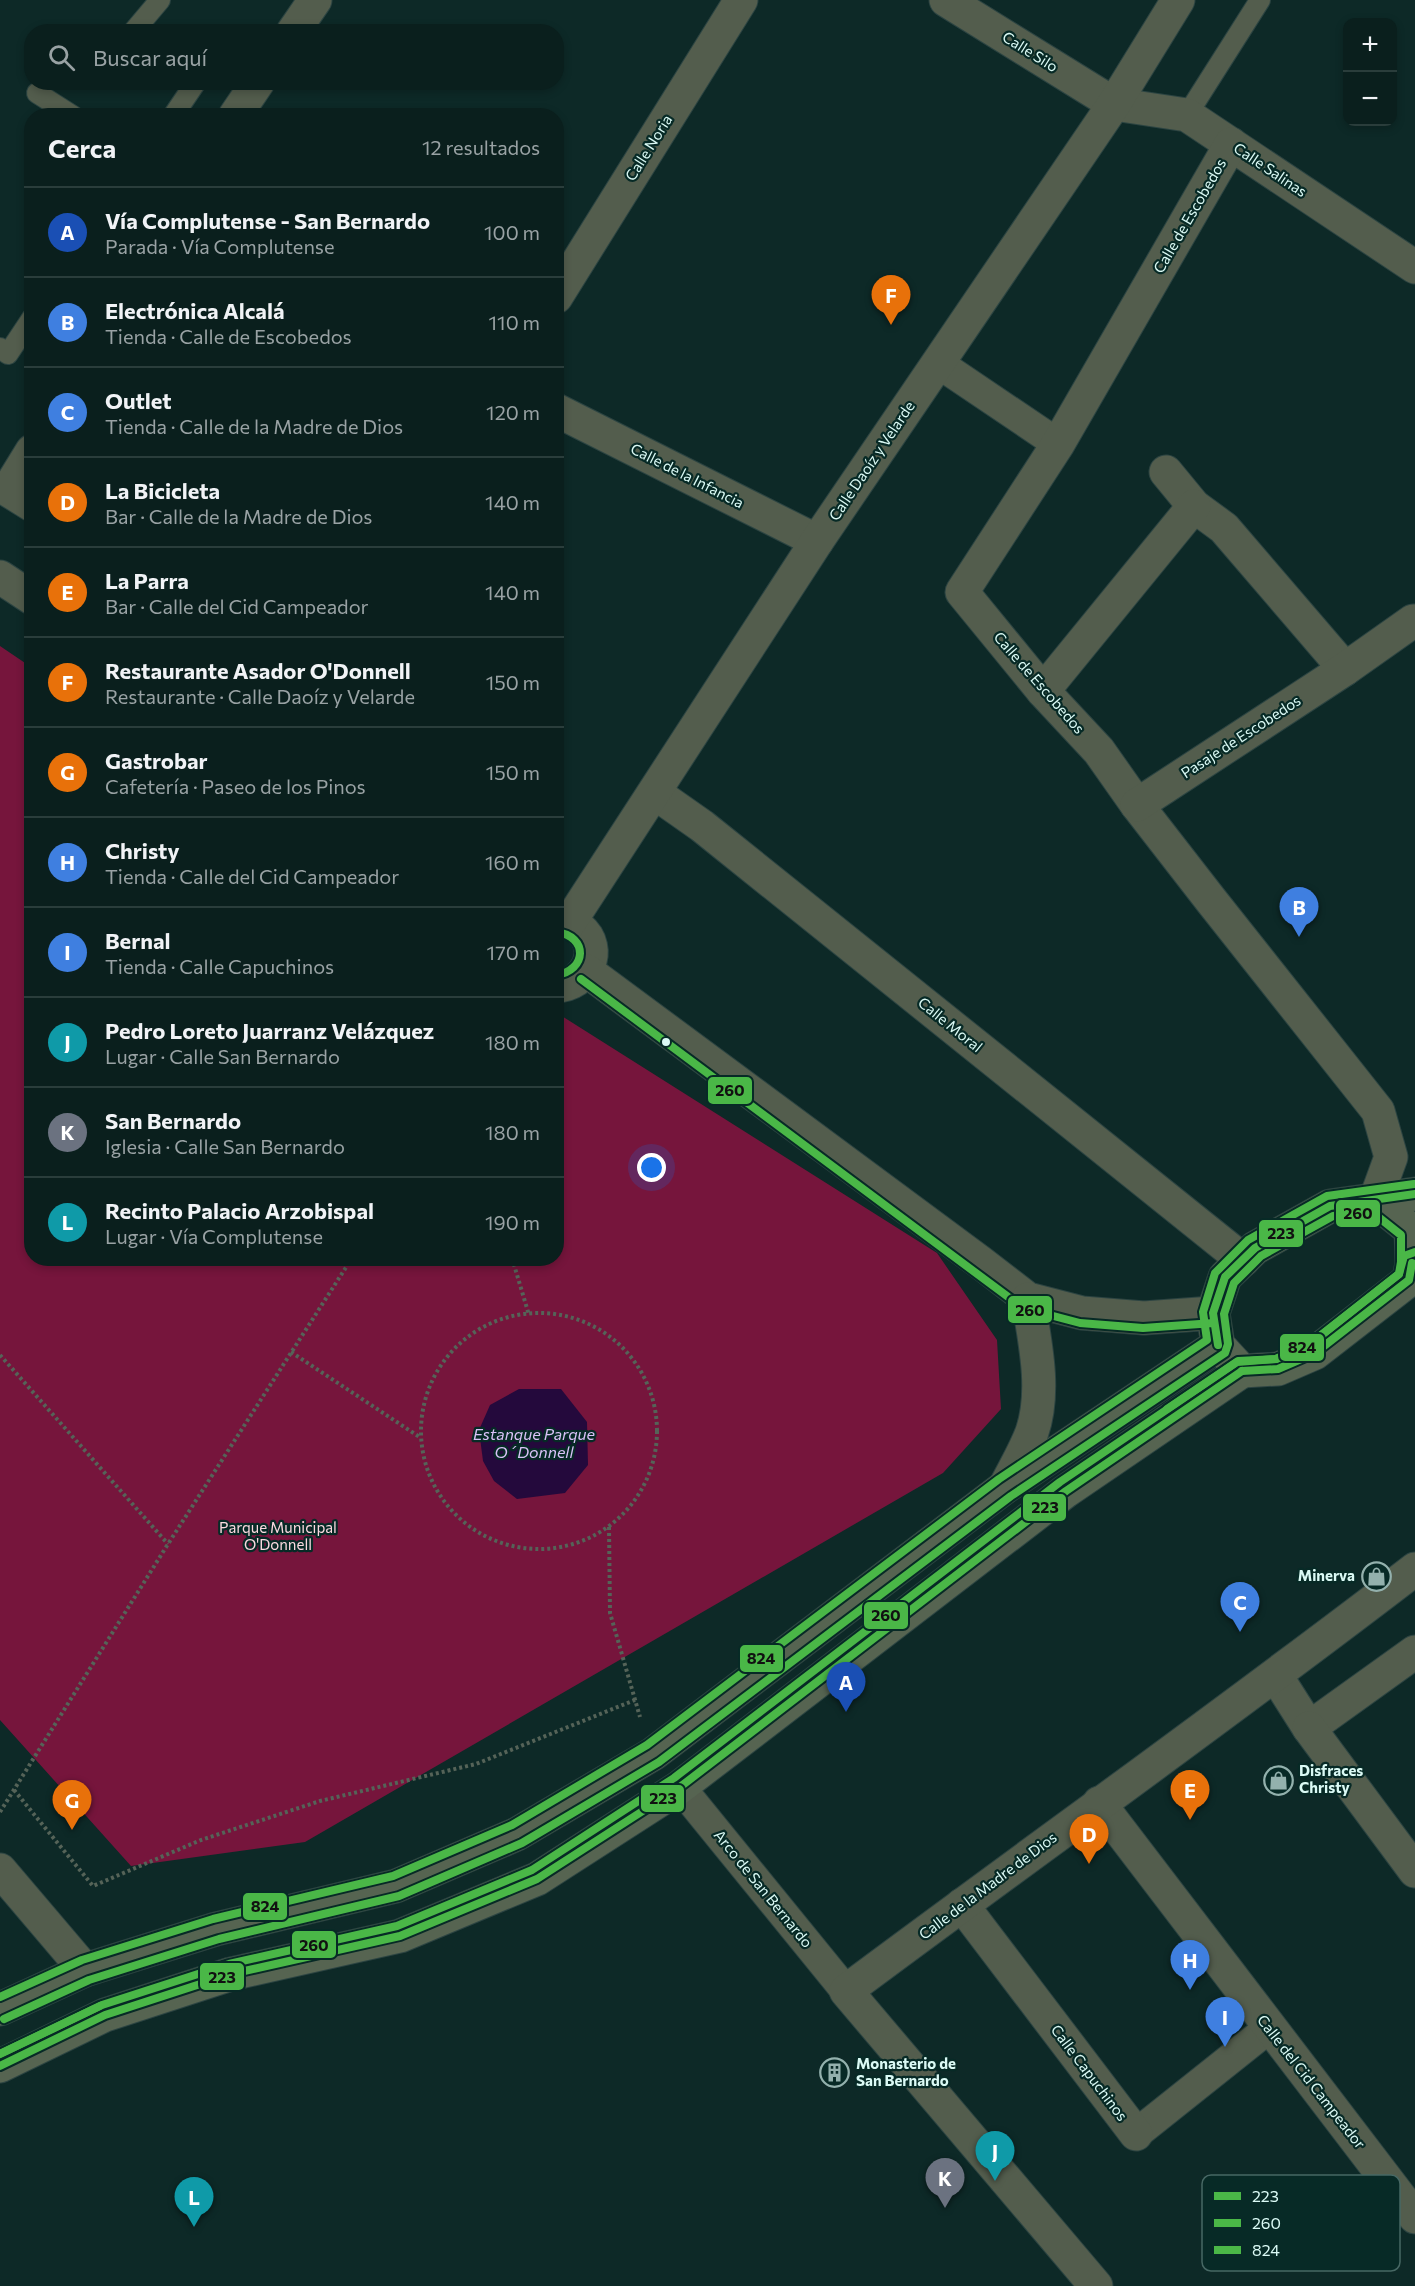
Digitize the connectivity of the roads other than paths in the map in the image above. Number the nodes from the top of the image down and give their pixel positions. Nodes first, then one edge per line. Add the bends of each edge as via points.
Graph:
1 (160, 0) edge
2 (315, 0) edge
3 (741, 0) edge
4 (945, 0) edge
5 (1178, 0) edge
6 (1260, 0) edge
7 (140, 24) edge
8 (298, 24) edge
9 (191, 90) edge
10 (253, 90) edge
11 (37, 93) dead end
12 (1114, 104) junction
13 (60, 108) edge
14 (178, 108) edge
15 (241, 108) edge
16 (1187, 115) junction
17 (1231, 144) junction
18 (1415, 267) edge
19 (564, 284) edge
20 (24, 330) edge
21 (0, 348) edge
22 (938, 363) junction
23 (564, 414) edge
24 (1058, 444) junction
25 (1166, 472) dead end
26 (24, 482) edge
27 (20, 498) edge
28 (1194, 506) junction
29 (817, 542) junction
30 (0, 577) edge
31 (24, 593) edge
32 (1413, 621) dead end
33 (1345, 669) junction
34 (1043, 691) junction
35 (655, 794) junction
36 (1137, 805) junction
37 (564, 921) edge
38 (564, 922) edge
39 (587, 971) junction
40 (564, 986) edge
41 (1415, 1194) edge
42 (1375, 1201) junction
43 (1243, 1260) junction
44 (1413, 1273) edge
45 (1028, 1299) junction
46 (1214, 1313) junction
47 (1218, 1345) junction
48 (1242, 1371) junction
49 (1005, 1487) junction
50 (1415, 1569) edge
51 (1415, 1652) edge
52 (1275, 1676) junction
53 (1310, 1728) junction
54 (681, 1787) junction
55 (1099, 1803) junction
56 (0, 1870) edge
57 (1415, 1871) edge
58 (962, 1905) junction
59 (85, 1970) junction
60 (846, 1991) junction
61 (0, 2009) edge
62 (1269, 2028) junction
63 (0, 2066) edge
64 (1136, 2134) joint
65 (1383, 2175) edge
66 (1400, 2198) edge
67 (1415, 2217) edge
68 (1096, 2286) edge

1 - 7 lane
2 - 8 street
3 - 19 street, Calle Noria
4 - 12 street, Calle Silo
5 - 12 street, Calle Daoíz y Velarde
6 - 16 lane
9 - 14 lane
10 - 15 street
11 - 13 lane
12 - 16 street, Calle Salinas
12 - 22 street, Calle Daoíz y Velarde
16 - 17 street, Calle Salinas
17 - 18 street, Calle Salinas
17 - 24 street, Calle de Escobedos
20 - 21 lane via 8,354
22 - 24 street
22 - 29 street, Calle Daoíz y Velarde
23 - 29 street, Calle de la Infancia
24 - 34 street, Calle de Escobedos via 962,592
25 - 28 street
26 - 27 street
28 - 33 street via 1224,528
28 - 34 street
29 - 35 street, Calle Daoíz y Velarde
30 - 31 street
32 - 33 street, Pasaje de Escobedos
33 - 36 street, Pasaje de Escobedos
34 - 36 street, Calle de Escobedos via 1099,751
35 - 37 street, Calle Daoíz y Velarde
35 - 43 street, Calle Moral via 702,826
36 - 42 street, Calle de Escobedos via 1378,1110 1391,1157
38 - 39 street via 579,928 587,937 591,960
39 - 40 street
39 - 45 street
41 - 42 main road
42 - 43 main road via 1330,1206 1255,1248
42 - 44 main road via 1411,1230
43 - 46 main road via 1225,1277
44 - 48 main road via 1315,1353 1278,1370
45 - 46 street via 1093,1314 1144,1318
45 - 49 street via 1040,1386 1032,1431
46 - 47 main road
47 - 48 main road
47 - 49 main road
48 - 54 main road via 1066,1491
49 - 59 main road via 653,1754 517,1834 396,1886 216,1929
50 - 52 street, Calle de la Madre de Dios
51 - 53 street
52 - 53 street
52 - 55 street, Calle de la Madre de Dios
53 - 57 street
54 - 60 street, Arco de San Bernardo
54 - 63 main road via 537,1879 400,1936 231,1974 105,2015
55 - 58 street, Calle de la Madre de Dios
55 - 62 street, Calle del Cid Campeador
56 - 59 street
58 - 60 street, Calle de la Madre de Dios
58 - 64 street, Calle Capuchinos
59 - 61 main road
60 - 68 street
62 - 64 street, Calle Capuchinos
62 - 65 street, Calle del Cid Campeador
66 - 67 street, Calle del Cid Campeador

